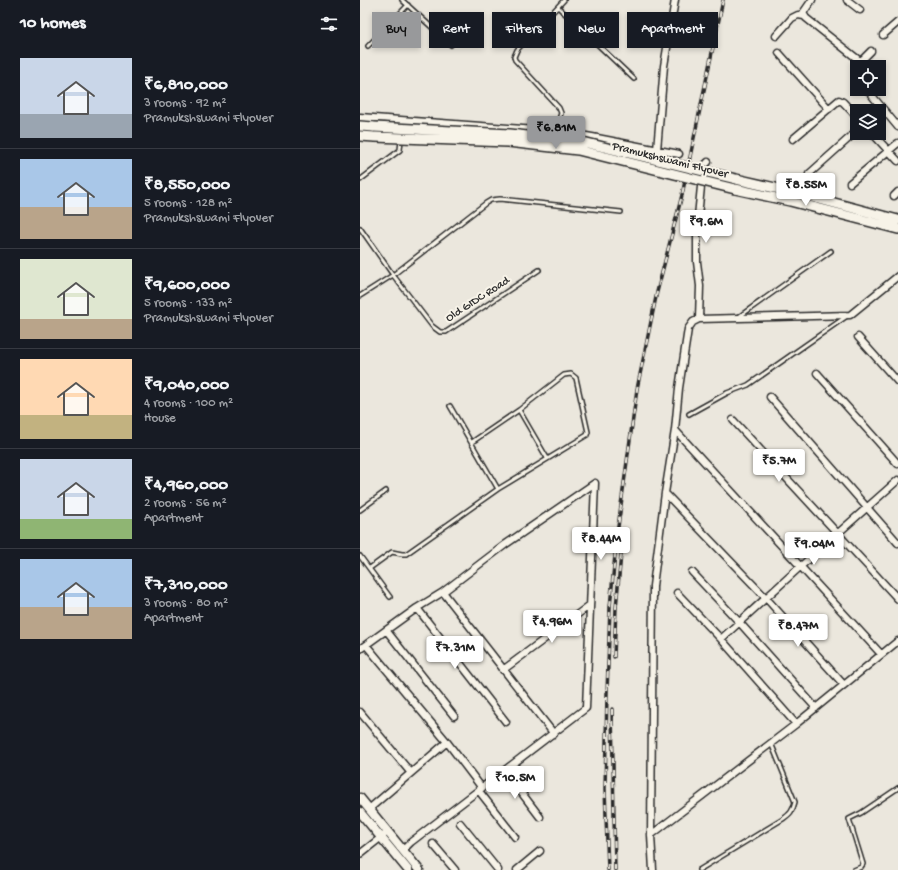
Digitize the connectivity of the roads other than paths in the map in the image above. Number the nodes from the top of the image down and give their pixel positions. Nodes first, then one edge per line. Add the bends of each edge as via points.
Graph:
1 (402, 0) edge
2 (564, 0) edge
3 (675, 0) edge
4 (812, 0) edge
5 (847, 0) edge
6 (408, 5) junction
7 (558, 7) junction
8 (860, 10) dead end
9 (804, 16) junction
10 (898, 22) edge
11 (429, 25) edge
12 (883, 35) dead end
13 (776, 36) dead end
14 (368, 46) dead end
15 (871, 51) dead end
16 (779, 54) dead end
17 (634, 79) dead end
18 (872, 96) edge
19 (829, 109) junction
20 (850, 110) edge
21 (360, 117) edge
22 (404, 121) junction
23 (360, 126) edge
24 (898, 127) edge
25 (555, 132) junction
26 (360, 136) edge
27 (850, 137) edge
28 (793, 139) dead end
29 (879, 140) edge
30 (898, 143) edge
31 (657, 150) junction
32 (889, 151) junction
33 (679, 154) dead end
34 (898, 161) edge
35 (708, 162) dead end
36 (810, 174) dead end
37 (360, 180) edge
38 (850, 183) dead end
39 (621, 212) dead end
40 (898, 220) edge
41 (360, 228) edge
42 (898, 230) edge
43 (830, 251) dead end
44 (539, 270) dead end
45 (393, 275) junction
46 (898, 276) edge
47 (360, 296) edge
48 (850, 314) junction
49 (737, 318) junction
50 (700, 319) junction
51 (858, 337) dead end
52 (817, 373) dead end
53 (898, 382) edge
54 (770, 397) dead end
55 (450, 406) dead end
56 (519, 410) junction
57 (689, 414) dead end
58 (734, 420) dead end
59 (675, 430) junction
60 (472, 442) junction
61 (547, 458) junction
62 (898, 464) edge
63 (898, 480) edge
64 (498, 489) junction
65 (386, 491) dead end
66 (665, 493) junction
67 (866, 508) junction
68 (360, 510) edge
69 (838, 533) junction
70 (898, 543) edge
71 (360, 556) edge
72 (800, 566) junction
73 (370, 568) junction
74 (692, 572) dead end
75 (443, 592) junction
76 (677, 593) dead end
77 (390, 597) dead end
78 (766, 598) junction
79 (898, 599) edge
80 (590, 605) junction
81 (417, 608) junction
82 (740, 623) junction
83 (386, 630) junction
84 (721, 639) junction
85 (898, 641) edge
86 (366, 645) junction
87 (360, 649) edge
88 (881, 654) junction
89 (503, 670) junction
90 (844, 685) junction
91 (816, 708) junction
92 (360, 712) edge
93 (454, 716) dead end
94 (506, 722) dead end
95 (796, 724) junction
96 (554, 734) junction
97 (447, 742) junction
98 (771, 743) junction
99 (505, 771) junction
100 (411, 773) junction
101 (898, 788) edge
102 (480, 790) junction
103 (360, 798) edge
104 (369, 809) junction
105 (360, 812) edge
106 (540, 817) dead end
107 (460, 823) dead end
108 (384, 835) junction
109 (651, 835) junction
110 (515, 837) dead end
111 (433, 844) dead end
112 (403, 850) junction
113 (540, 851) dead end
114 (360, 854) edge
115 (408, 870) edge
116 (420, 870) edge
117 (455, 870) edge
118 (498, 870) edge
119 (517, 870) edge
120 (653, 870) edge
121 (699, 870) edge
122 (854, 870) edge

1 - 6 lane
2 - 7 lane
3 - 31 street via 664,66
4 - 9 street via 804,10
5 - 8 street
6 - 11 lane
6 - 14 lane
7 - 17 lane
7 - 25 lane via 517,50 514,57 559,108 561,113
9 - 13 street via 792,18
9 - 15 street via 860,61
10 - 12 street
16 - 19 street
18 - 24 street
19 - 20 street via 841,100
19 - 28 street
21 - 22 street
22 - 25 street
22 - 37 lane via 400,150
23 - 40 main road, Pramukshswami Flyover, bridge via 510,134 587,143
25 - 31 street
26 - 42 main road, Pramukshswami Flyover, bridge via 508,142 578,150
27 - 36 street
29 - 32 street
30 - 32 street
31 - 33 street
32 - 34 street
32 - 38 street
35 - 50 street via 703,167 697,226
39 - 45 lane via 491,200
41 - 45 lane
43 - 49 lane
44 - 45 lane, Old GIDC Road via 446,332 440,332 432,326
45 - 47 lane
46 - 48 street
48 - 49 street
48 - 57 lane via 748,385 727,393
49 - 50 street
50 - 59 street via 693,322 688,329
51 - 53 street
52 - 62 street
54 - 67 street
55 - 60 lane
56 - 60 lane
56 - 61 lane
56 - 61 lane via 564,375 571,374 576,378 588,434
58 - 69 street
59 - 66 street
59 - 72 street
60 - 64 lane
61 - 64 lane
63 - 67 street
64 - 73 lane via 406,554 392,552
65 - 68 lane
66 - 78 street
66 - 109 street via 653,586
67 - 69 street
67 - 70 street
69 - 72 street
69 - 79 street
71 - 73 lane
72 - 78 street
72 - 88 street
73 - 77 lane
74 - 82 street
75 - 80 street via 506,544 595,483
75 - 81 street
75 - 89 street
76 - 84 street
78 - 82 street
78 - 90 street
80 - 89 street
80 - 96 street via 586,708
81 - 83 street
81 - 94 street
82 - 84 street
82 - 91 street
83 - 86 street
83 - 93 street
84 - 95 street
85 - 88 street
86 - 87 street
86 - 97 street
88 - 90 street
89 - 96 street
90 - 91 street
91 - 95 street
92 - 100 street
95 - 98 street
96 - 99 street
97 - 100 street
97 - 102 street
98 - 109 street
98 - 121 lane via 795,802 793,810 783,819
99 - 102 street
99 - 106 street
100 - 104 street
101 - 122 lane via 848,819 863,864
102 - 110 street
102 - 112 street
103 - 104 street
104 - 108 street
105 - 108 street
107 - 118 street
108 - 112 street
108 - 114 street
108 - 115 street
109 - 120 street
111 - 117 street
112 - 116 street
113 - 119 street

